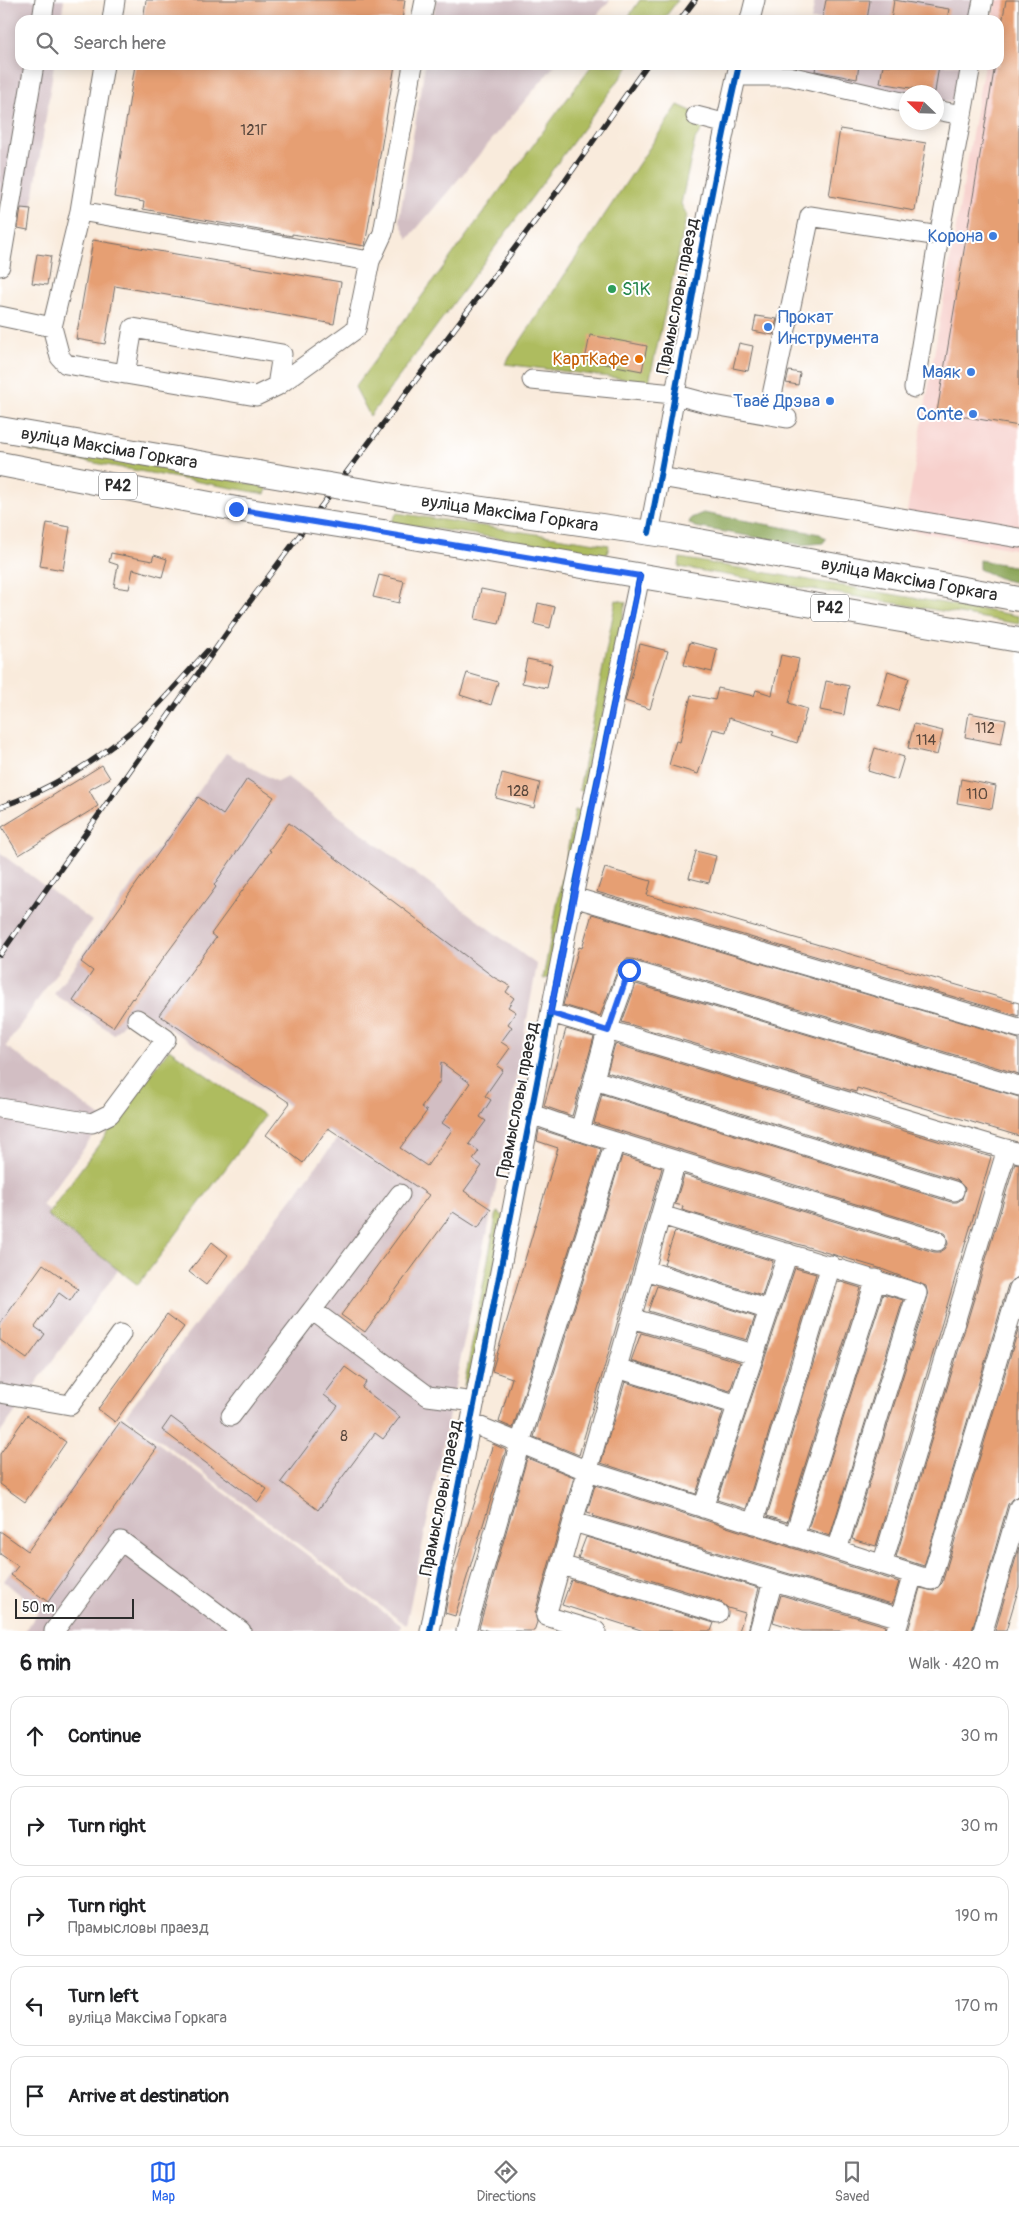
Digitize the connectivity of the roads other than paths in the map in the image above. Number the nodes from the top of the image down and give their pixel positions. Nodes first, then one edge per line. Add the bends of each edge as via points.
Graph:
1 (45, 0) edge
2 (115, 0) edge
3 (425, 0) edge
4 (755, 0) edge
5 (983, 0) edge
6 (43, 15) edge
7 (113, 15) edge
8 (422, 15) edge
9 (751, 15) edge
10 (980, 15) edge
11 (33, 70) edge
12 (103, 70) edge
13 (412, 70) edge
14 (970, 70) edge
15 (738, 71) edge
16 (899, 101) edge
17 (944, 112) edge
18 (696, 116) dead end
19 (962, 116) junction
20 (727, 124) junction
21 (7, 176) edge
22 (80, 211) junction
23 (938, 236) junction
24 (370, 261) junction
25 (0, 266) edge
26 (0, 316) edge
27 (52, 327) junction
28 (125, 374) junction
29 (532, 380) dead end
30 (277, 386) junction
31 (914, 388) dead end
32 (673, 394) junction
33 (768, 414) junction
34 (787, 418) dead end
35 (0, 428) edge
36 (0, 464) edge
37 (660, 477) junction
38 (649, 533) junction
39 (1019, 538) edge
40 (640, 576) junction
41 (1019, 599) edge
42 (1019, 640) edge
43 (573, 897) junction
44 (550, 1013) junction
45 (137, 1019) dead end
46 (1019, 1028) edge
47 (608, 1031) junction
48 (594, 1080) junction
49 (1019, 1086) edge
50 (0, 1108) edge
51 (531, 1114) junction
52 (580, 1131) junction
53 (614, 1142) junction
54 (1013, 1151) edge
55 (676, 1161) junction
56 (954, 1191) dead end
57 (400, 1194) dead end
58 (661, 1215) junction
59 (937, 1241) dead end
60 (788, 1252) junction
61 (831, 1266) junction
62 (645, 1270) junction
63 (876, 1279) junction
64 (1019, 1288) edge
65 (312, 1310) junction
66 (769, 1310) junction
67 (632, 1318) junction
68 (121, 1334) dead end
69 (754, 1354) junction
70 (617, 1368) junction
71 (0, 1393) edge
72 (475, 1402) junction
73 (738, 1404) junction
74 (230, 1416) dead end
75 (470, 1423) junction
76 (520, 1444) junction
77 (588, 1471) junction
78 (1019, 1507) edge
79 (703, 1508) junction
80 (573, 1522) junction
81 (753, 1524) junction
82 (794, 1537) junction
83 (837, 1550) junction
84 (561, 1565) junction
85 (882, 1565) junction
86 (913, 1574) junction
87 (773, 1581) junction
88 (718, 1613) dead end
89 (898, 1625) edge
90 (765, 1629) edge
91 (54, 1631) edge
92 (241, 1631) edge
93 (430, 1631) edge
94 (466, 1631) edge
95 (596, 1631) edge
96 (983, 1631) edge

1 - 6 street
2 - 7 street
3 - 8 street
4 - 9 street
5 - 10 street
11 - 21 street
12 - 22 street
13 - 24 street via 383,232
14 - 19 street
15 - 16 street via 789,76
15 - 20 street, Прамысловы праезд
17 - 19 street
18 - 20 street
19 - 23 street
20 - 32 street, Прамысловы праезд
21 - 25 street
22 - 24 street
22 - 27 street
23 - 31 street
23 - 33 street via 810,216
24 - 30 street via 356,329
26 - 27 street
27 - 28 street via 60,357 66,364
28 - 30 street via 256,396
28 - 30 street via 133,328 282,354
29 - 32 street
32 - 33 street
32 - 37 street, Прамысловы праезд
33 - 34 street
35 - 38 main road, вуліца Максіма Горкага / Р42, bridge via 406,498
36 - 40 main road, вуліца Максіма Горкага / Р42, bridge via 236,509
37 - 38 street, Прамысловы праезд
37 - 39 street
38 - 41 main road, вуліца Максіма Горкага / Р42
40 - 42 main road, вуліца Максіма Горкага / Р42
40 - 43 street, Прамысловы праезд
43 - 44 street, Прамысловы праезд
43 - 46 street
44 - 47 street
44 - 51 street, Прамысловы праезд
45 - 50 street via 166,1039 110,1114 92,1123
47 - 48 street
47 - 49 street via 629,970
47 - 54 street
48 - 52 street
48 - 56 street
51 - 52 street
51 - 72 street, Прамысловы праезд
52 - 53 street
53 - 55 street
53 - 76 street
54 - 85 street
55 - 58 street
55 - 59 street
57 - 65 street
58 - 60 street
58 - 62 street
60 - 61 street
60 - 66 street
61 - 63 street
61 - 81 street
62 - 66 street
62 - 67 street
63 - 82 street
63 - 83 street via 917,1293
64 - 86 street via 931,1580
65 - 72 street via 428,1396
65 - 74 street
66 - 69 street
67 - 69 street
67 - 70 street
68 - 71 street via 70,1405
69 - 73 street
70 - 73 street
70 - 77 street
72 - 75 street, Прамысловы праезд
73 - 79 street
75 - 76 street
75 - 93 street, Прамысловы праезд
76 - 77 street
76 - 94 street
77 - 79 street
77 - 80 street
78 - 96 street
79 - 81 street
80 - 84 street
80 - 87 street
81 - 82 street
82 - 83 street
83 - 85 street
84 - 88 street
84 - 95 street via 546,1616
85 - 86 street
86 - 89 street
87 - 89 street
87 - 90 street
91 - 92 street via 121,1541

